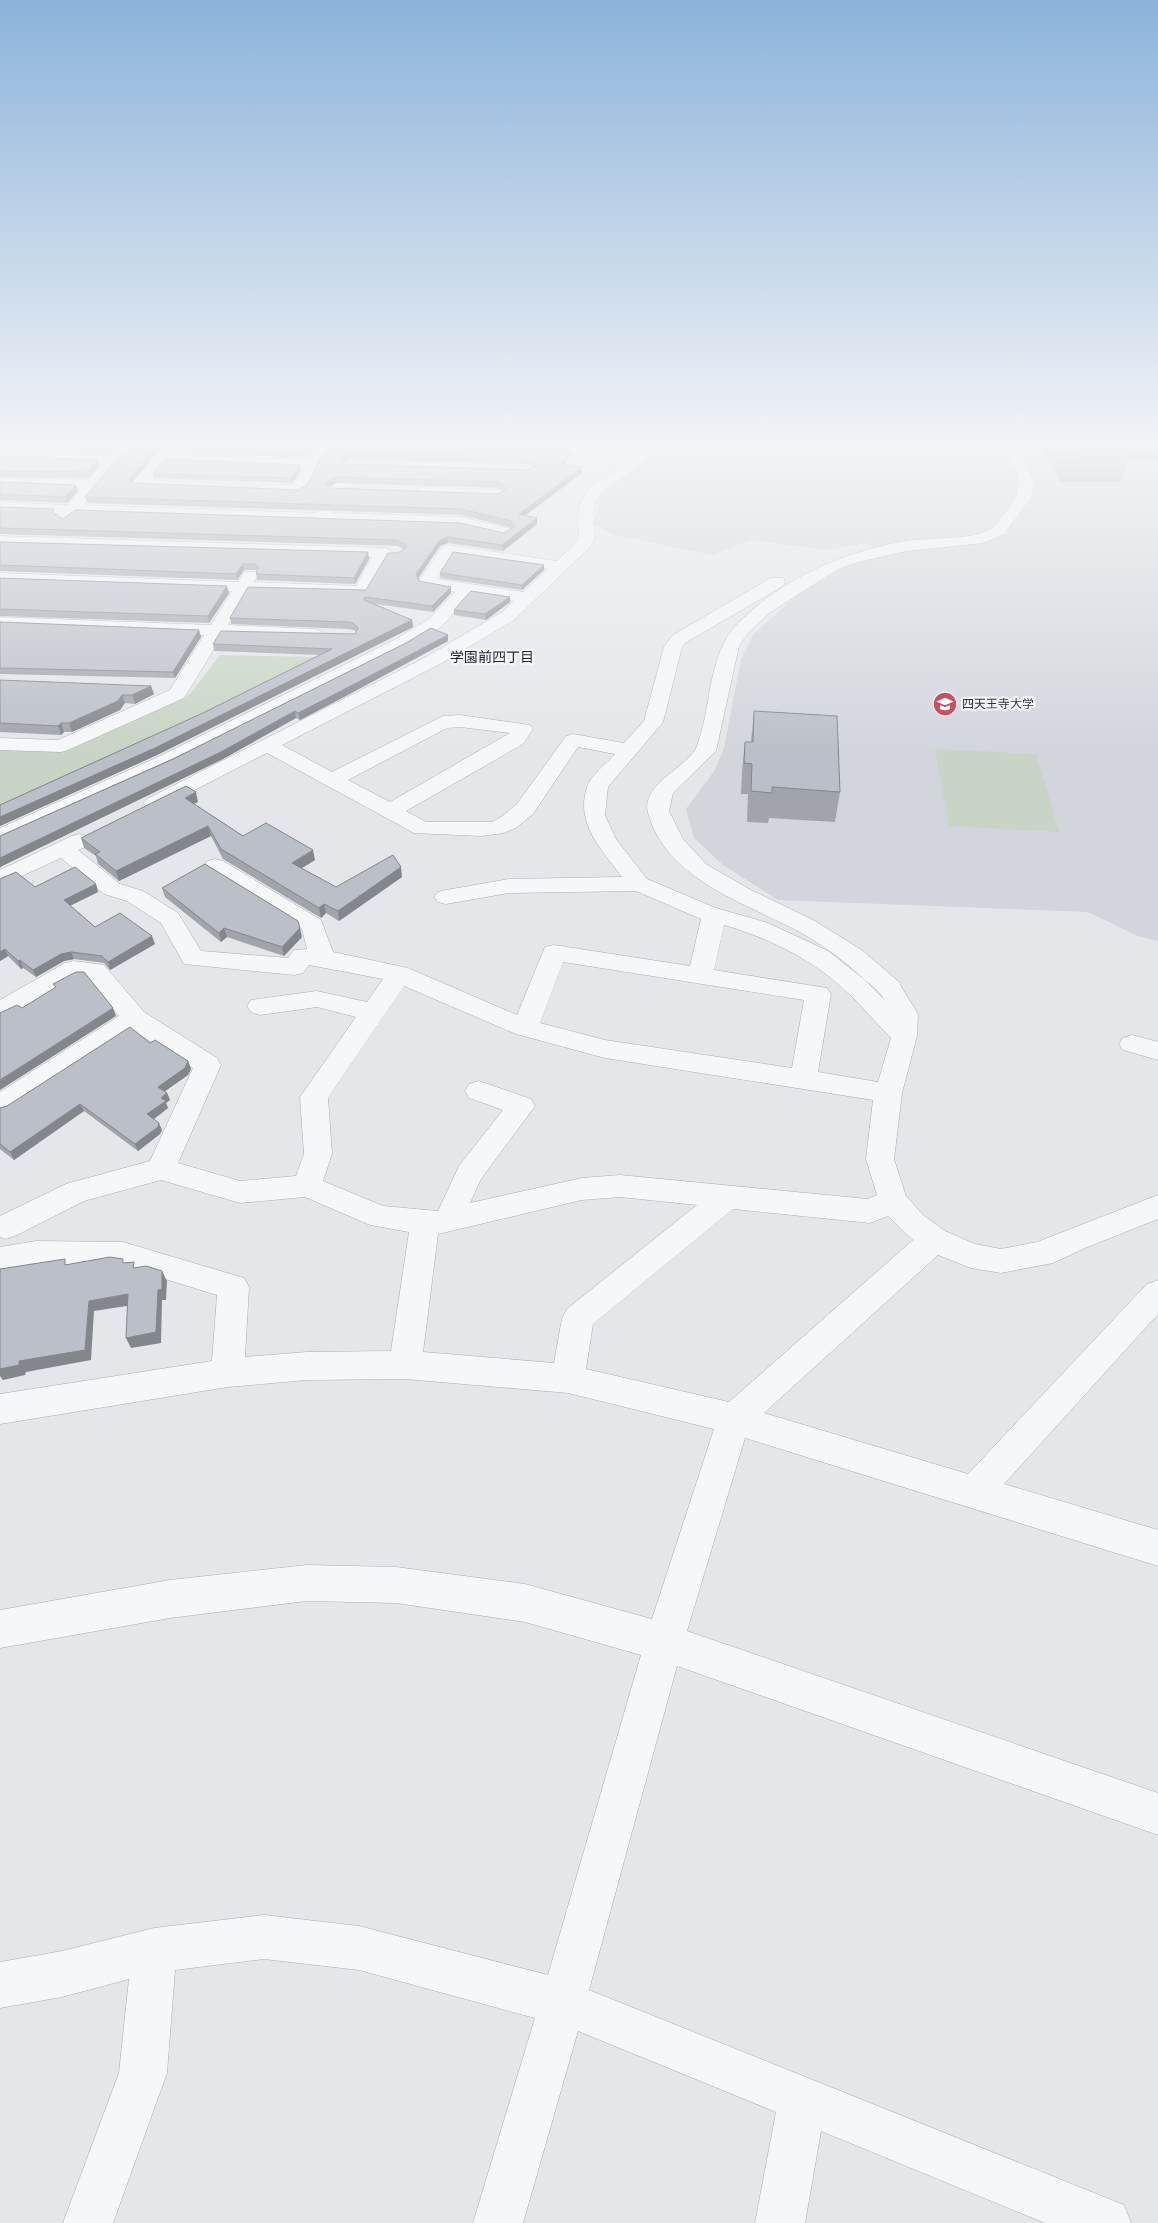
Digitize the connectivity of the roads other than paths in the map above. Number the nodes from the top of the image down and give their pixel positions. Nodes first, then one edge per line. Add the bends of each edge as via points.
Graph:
1 (40, 546) edge
2 (162, 546) edge
3 (267, 546) edge
4 (582, 546) edge
5 (921, 546) edge
6 (265, 549) junction
7 (382, 553) junction
8 (400, 553) edge
9 (820, 555) dead end
10 (560, 566) junction
11 (3, 582) edge
12 (243, 587) junction
13 (467, 588) junction
14 (526, 598) junction
15 (0, 622) edge
16 (216, 630) junction
17 (329, 635) edge
18 (380, 637) edge
19 (400, 644) junction
20 (434, 660) junction
21 (153, 687) edge
22 (181, 688) junction
23 (0, 744) edge
24 (268, 746) junction
25 (627, 750) junction
26 (165, 760) junction
27 (333, 780) junction
28 (199, 781) junction
29 (140, 810) edge
30 (390, 811) junction
31 (97, 832) edge
32 (0, 836) edge
33 (64, 849) junction
34 (215, 866) dead end
35 (0, 879) edge
36 (639, 884) junction
37 (446, 897) dead end
38 (714, 915) junction
39 (322, 958) junction
40 (399, 974) junction
41 (700, 976) junction
42 (260, 1006) dead end
43 (0, 1011) edge
44 (373, 1012) junction
45 (136, 1018) junction
46 (525, 1028) junction
47 (904, 1036) junction
48 (1132, 1044) dead end
49 (1158, 1052) edge
50 (803, 1081) junction
51 (480, 1091) dead end
52 (888, 1093) junction
53 (0, 1105) edge
54 (161, 1168) junction
55 (308, 1186) junction
56 (727, 1197) junction
57 (893, 1201) junction
58 (1158, 1207) edge
59 (437, 1221) junction
60 (3, 1225) edge
61 (934, 1240) junction
62 (36, 1253) junction
63 (0, 1259) edge
64 (1158, 1293) edge
65 (405, 1365) junction
66 (228, 1373) junction
67 (568, 1379) junction
68 (0, 1409) edge
69 (734, 1419) junction
70 (974, 1492) junction
71 (1158, 1548) edge
72 (0, 1629) edge
73 (664, 1642) junction
74 (1158, 1814) edge
75 (154, 1950) junction
76 (0, 1985) edge
77 (564, 2002) junction
78 (802, 2100) junction
79 (88, 2223) edge
80 (498, 2223) edge
81 (780, 2223) edge
82 (1106, 2223) edge

1 - 11 street
2 - 6 street
3 - 6 street
4 - 10 street
5 - 47 street via 879,551 832,566 763,609 742,630 730,646 706,751 663,791 658,811 673,842 698,868 741,894 807,926 854,957 890,988 906,1014
6 - 7 street
6 - 12 street
7 - 8 street
7 - 12 street via 361,591
9 - 25 street via 679,638 673,647 653,722
10 - 13 street via 448,550 426,582
10 - 14 street
11 - 12 street
12 - 16 street
13 - 14 street
13 - 19 street via 435,623
14 - 20 street via 508,616
15 - 16 street
16 - 17 street
16 - 22 street
18 - 19 street
19 - 20 street
19 - 26 street
20 - 24 street
21 - 22 street
22 - 23 street via 177,694 61,746
24 - 27 street
24 - 28 street
25 - 30 street via 573,740 526,809 496,828 422,828
25 - 36 street via 598,786 594,816 606,840
26 - 28 street
26 - 32 street
27 - 30 street
27 - 30 street via 443,722 523,729 516,740
28 - 29 street
31 - 33 street
33 - 35 street
33 - 39 street via 112,889 135,896 170,918 193,958 294,967 304,956
34 - 39 street via 312,925
36 - 37 street via 509,886
36 - 38 street
38 - 41 street
38 - 47 street via 760,928 818,956 856,986
39 - 40 street
40 - 44 street
40 - 46 street
41 - 46 street via 554,953
41 - 50 street via 818,994
42 - 44 street via 317,999
43 - 45 street via 74,969 95,971
44 - 55 street via 314,1097 318,1154
45 - 53 street
45 - 54 street via 208,1064
46 - 50 street via 605,1049
47 - 52 street
48 - 49 street
50 - 52 street
51 - 59 street via 521,1106
52 - 57 street via 880,1159
54 - 55 street via 240,1192
54 - 60 street via 76,1192
55 - 59 street via 380,1217
56 - 57 street via 870,1211
56 - 59 street via 620,1186 582,1189
56 - 67 street via 578,1318
57 - 61 street via 912,1223
58 - 61 street via 1042,1254 1001,1261 971,1256
59 - 65 street
60 - 62 street
61 - 69 street
62 - 63 street
62 - 66 street via 123,1254 233,1287
64 - 70 street
65 - 66 street via 307,1366
65 - 67 street
66 - 68 street
67 - 69 street
69 - 70 street
69 - 73 street
70 - 71 street
72 - 73 street via 170,1599 307,1582 396,1585 525,1603
73 - 74 street
73 - 77 street
75 - 76 street via 62,1974
75 - 77 street via 264,1937 359,1948
75 - 79 street via 143,2073
77 - 78 street
77 - 80 street
78 - 81 street
78 - 82 street

